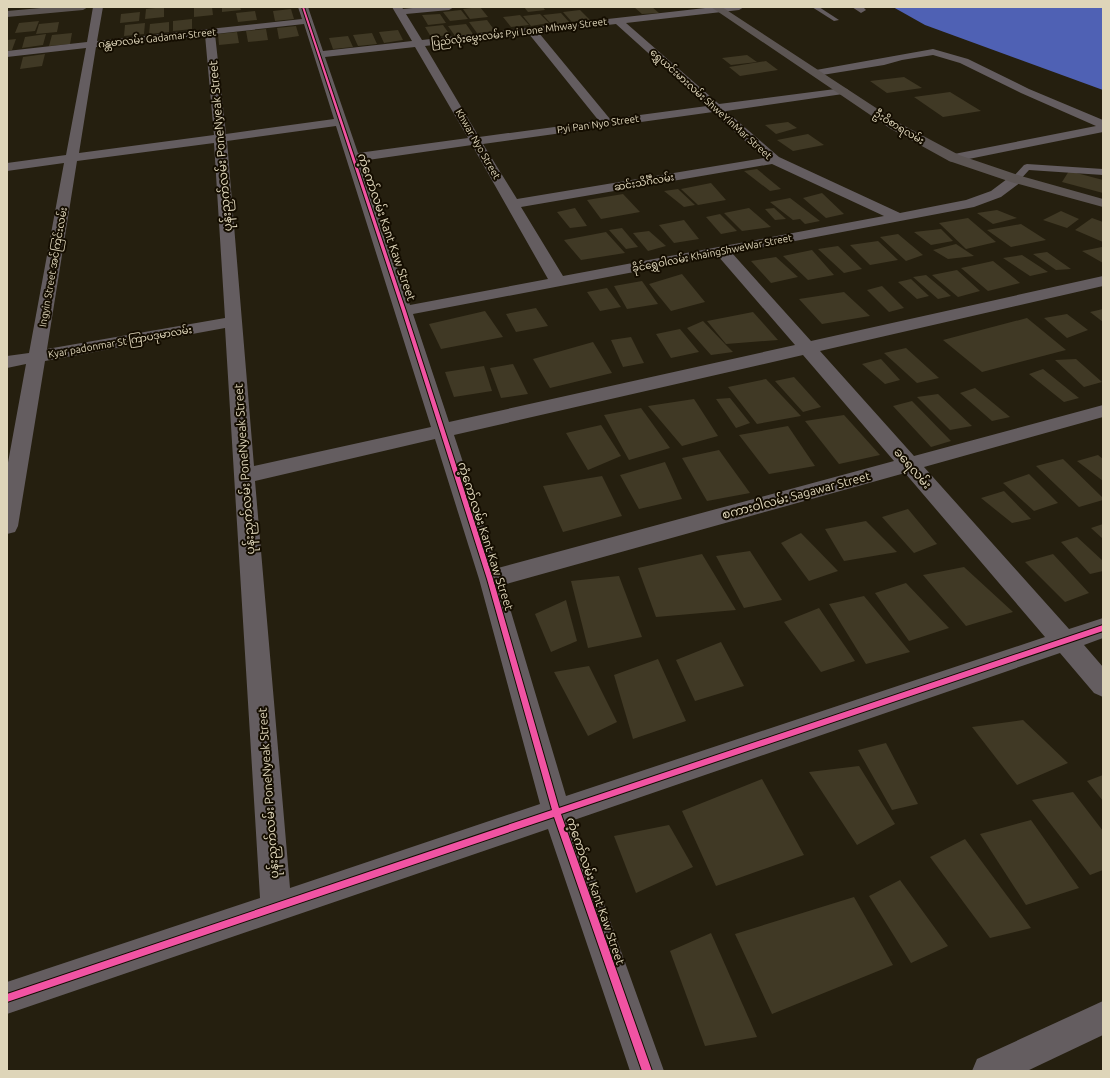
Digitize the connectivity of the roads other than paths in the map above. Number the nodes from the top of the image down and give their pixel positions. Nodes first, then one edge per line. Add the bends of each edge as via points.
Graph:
1 (83, 7) edge
2 (98, 7) edge
3 (449, 7) edge
4 (739, 7) edge
5 (815, 7) edge
6 (718, 8) edge
7 (399, 10) edge
8 (7, 14) edge
9 (305, 14) edge
10 (836, 20) dead end
11 (618, 21) junction
12 (532, 31) junction
13 (210, 32) junction
14 (419, 44) junction
15 (92, 45) junction
16 (7, 54) edge
17 (319, 55) junction
18 (816, 73) junction
19 (843, 92) junction
20 (714, 108) junction
21 (340, 122) junction
22 (607, 123) junction
23 (1103, 124) edge
24 (1103, 128) edge
25 (220, 138) junction
26 (476, 141) junction
27 (72, 158) junction
28 (352, 158) junction
29 (954, 158) junction
30 (774, 160) junction
31 (7, 167) edge
32 (1103, 172) edge
33 (1016, 180) junction
34 (1103, 203) edge
35 (513, 204) junction
36 (898, 217) junction
37 (722, 251) junction
38 (558, 282) junction
39 (1101, 283) edge
40 (404, 311) junction
41 (233, 322) junction
42 (807, 348) junction
43 (37, 357) junction
44 (7, 362) edge
45 (1103, 411) edge
46 (441, 431) junction
47 (910, 464) junction
48 (244, 476) junction
49 (11, 480) edge
50 (7, 526) edge
51 (490, 579) junction
52 (1103, 628) edge
53 (1064, 641) junction
54 (1103, 685) edge
55 (556, 813) junction
56 (276, 907) junction
57 (7, 998) edge
58 (1103, 1018) edge
59 (647, 1071) edge
60 (988, 1071) edge

1 - 8 main road
2 - 15 street, Ingyin Street အင်ကြင်းလမ်း
3 - 7 street
4 - 6 street, ပြည်လုံးမွှေးလမ်း Pyi Lone Mhway Street
5 - 10 lane
6 - 11 street, ပြည်လုံးမွှေးလမ်း Pyi Lone Mhway Street
6 - 18 main road, ဦးဝိစာရလမ်း
7 - 14 street, Khwar Nyo Street
9 - 13 street, ဂန္တမာလမ်း Gadamar Street
9 - 17 street, ကံ့ကော်လမ်း Kant Kaw Street
11 - 12 street, ပြည်လုံးမွှေးလမ်း Pyi Lone Mhway Street
11 - 20 street, ရွှေယင်းမားလမ်း ShweYinMar Street
12 - 14 street, ပြည်လုံးမွှေးလမ်း Pyi Lone Mhway Street
12 - 22 street
13 - 15 street, ဂန္တမာလမ်း Gadamar Street
13 - 25 street, ပုန်းညှက်လမ်း PoneNyeak Street
14 - 17 street, ပြည်လုံးမွှေးလမ်း Pyi Lone Mhway Street
14 - 26 street, Khwar Nyo Street
15 - 16 street, ဂန္တမာလမ်း Gadamar Street
15 - 27 street, Ingyin Street အင်ကြင်းလမ်း
17 - 21 street, ကံ့ကော်လမ်း Kant Kaw Street
18 - 19 main road, ဦးဝိစာရလမ်း
18 - 23 street via 933,52 964,61 1025,91
19 - 20 street, Pyi Pan Nyo Street
19 - 29 main road, ဦးဝိစာရလမ်း via 895,126
20 - 22 street, Pyi Pan Nyo Street
20 - 30 street, ရွှေယင်းမားလမ်း ShweYinMar Street
21 - 25 street
21 - 28 street, ကံ့ကော်လမ်း Kant Kaw Street
22 - 26 street, Pyi Pan Nyo Street
24 - 29 street
25 - 27 street
25 - 41 street, ပုန်းညှက်လမ်း PoneNyeak Street
26 - 28 street, Pyi Pan Nyo Street
26 - 35 street, Khwar Nyo Street
27 - 31 street
27 - 43 street, Ingyin Street အင်ကြင်းလမ်း
28 - 40 street, ကံ့ကော်လမ်း Kant Kaw Street
29 - 33 main road, ဦးဝိစာရလမ်း
30 - 35 street, ဆင်းသိင်္ဂီလမ်း
30 - 36 street, ရွှေယင်းမားလမ်း ShweYinMar Street
32 - 33 lane via 1027,167
33 - 34 main road, ဦးဝိစာရလမ်း
33 - 36 street, ခိုင်ရွှေဝါလမ်း KhaingShweWar Street via 996,194 969,204
35 - 38 street, Khwar Nyo Street
36 - 37 street, ခိုင်ရွှေဝါလမ်း KhaingShweWar Street
37 - 38 street, ခိုင်ရွှေဝါလမ်း KhaingShweWar Street
37 - 42 street, ခရေလမ်း
38 - 40 street, ခိုင်ရွှေဝါလမ်း KhaingShweWar Street
39 - 42 street
40 - 46 street, ကံ့ကော်လမ်း Kant Kaw Street
41 - 43 street, Kyar padonmar St ကြာပဒုမာလမ်း
41 - 48 street, ပုန်းညှက်လမ်း PoneNyeak Street
42 - 46 street
42 - 47 street, ခရေလမ်း
43 - 44 street, Kyar padonmar St ကြာပဒုမာလမ်း
43 - 49 street, Ingyin Street အင်ကြင်းလမ်း
45 - 47 street, စကားဝါလမ်း Sagawar Street
46 - 48 street
46 - 51 street, ကံ့ကော်လမ်း Kant Kaw Street
47 - 51 street, စကားဝါလမ်း Sagawar Street
47 - 53 street, ခရေလမ်း
48 - 56 street, ပုန်းညှက်လမ်း PoneNyeak Street
49 - 50 street, Ingyin Street အင်ကြင်းလမ်း
51 - 55 street, ကံ့ကော်လမ်း Kant Kaw Street
52 - 53 street
53 - 54 street, ခရေလမ်း
53 - 55 street
55 - 56 street
55 - 59 street, ကံ့ကော်လမ်း Kant Kaw Street
56 - 57 street
58 - 60 street

